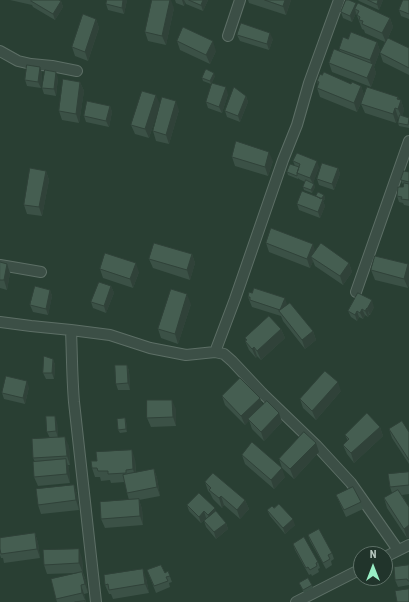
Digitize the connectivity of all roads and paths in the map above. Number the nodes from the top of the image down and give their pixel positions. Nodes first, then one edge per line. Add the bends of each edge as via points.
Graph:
1 (240, 0) edge
2 (339, 0) edge
3 (228, 36) dead end
4 (0, 51) edge
5 (77, 71) dead end
6 (409, 141) edge
7 (0, 265) edge
8 (41, 272) dead end
9 (356, 292) dead end
10 (0, 322) edge
11 (71, 330) junction
12 (215, 352) junction
13 (409, 545) edge
14 (398, 550) junction
15 (393, 553) edge
16 (353, 573) edge
17 (96, 602) edge
18 (296, 602) edge

1 - 3 street
2 - 12 street via 236,299
4 - 5 street via 18,61
6 - 9 street
7 - 8 street
10 - 11 street
11 - 12 street via 110,335 150,348 186,355
11 - 17 street via 74,402
12 - 14 street via 224,354 232,361 316,445 351,483
13 - 14 street
14 - 15 street
16 - 18 street

